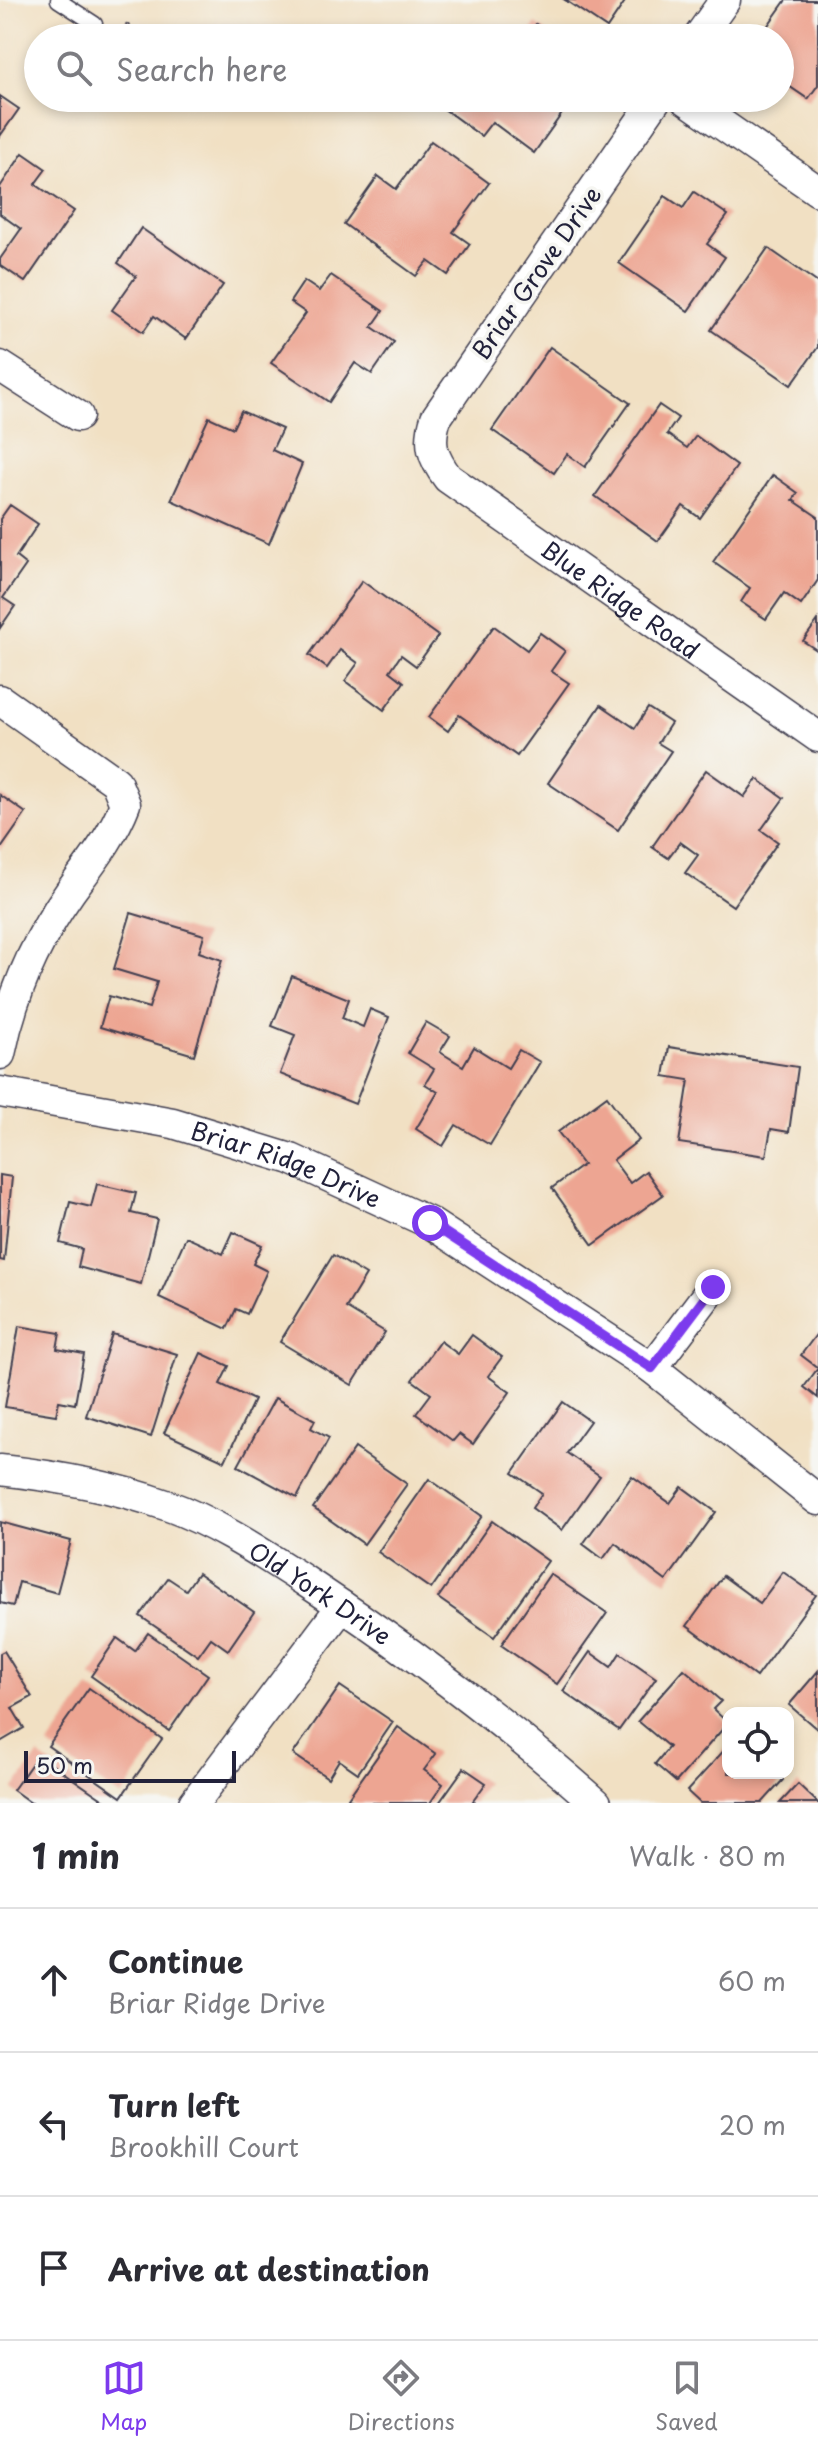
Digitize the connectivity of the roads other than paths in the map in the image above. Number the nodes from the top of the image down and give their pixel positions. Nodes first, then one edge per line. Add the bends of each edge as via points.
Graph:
1 (58, 0) edge
2 (725, 0) edge
3 (95, 24) dead end
4 (708, 24) edge
5 (647, 112) edge
6 (704, 112) edge
7 (818, 191) edge
8 (0, 366) edge
9 (78, 416) dead end
10 (432, 452) joint
11 (0, 700) edge
12 (818, 737) edge
13 (0, 1054) edge
14 (0, 1092) edge
15 (713, 1287) dead end
16 (652, 1368) junction
17 (0, 1470) edge
18 (818, 1500) edge
19 (342, 1606) junction
20 (194, 1803) edge
21 (596, 1803) edge

1 - 3 lane
2 - 4 street
5 - 10 street, Briar Grove Drive via 436,418
6 - 7 street
8 - 9 street
10 - 12 street, Blue Ridge Road via 448,478
11 - 13 street via 116,782 125,804 114,833 27,961
14 - 16 street, Briar Ridge Drive via 173,1123 291,1159 430,1223
15 - 16 street
16 - 18 street, Briar Ridge Drive
17 - 19 street, Old York Drive via 71,1478 169,1506 263,1554
19 - 20 street
19 - 21 street, Old York Drive via 520,1735

